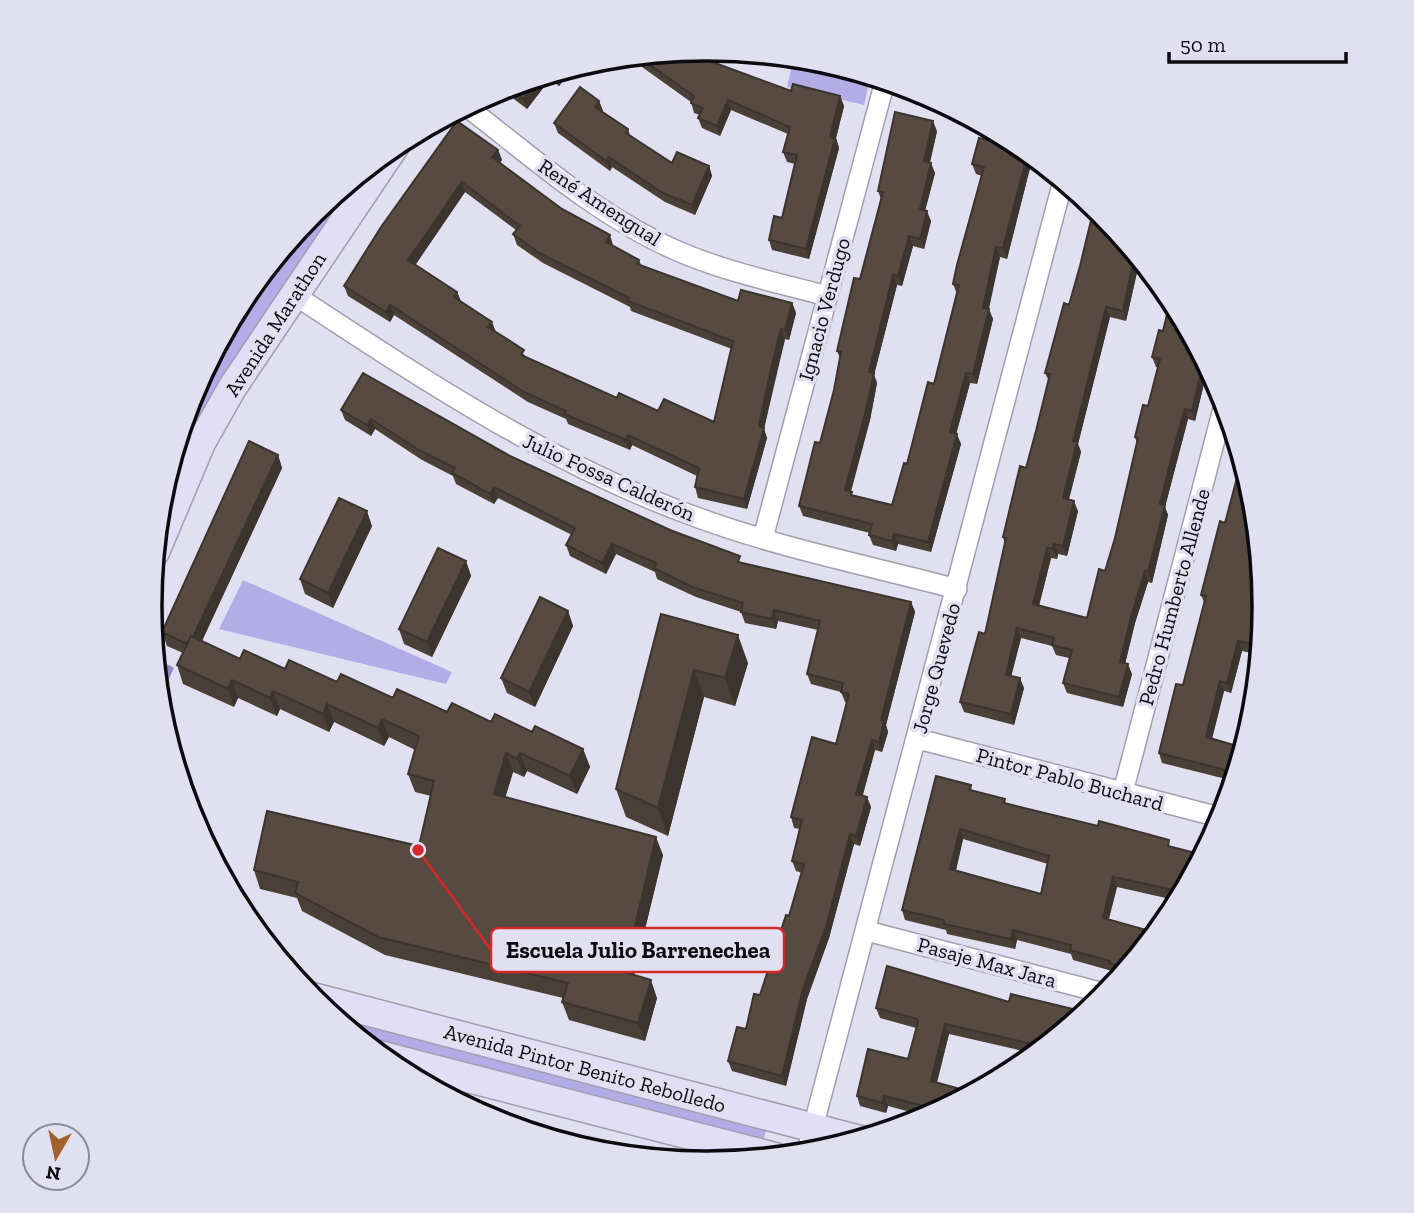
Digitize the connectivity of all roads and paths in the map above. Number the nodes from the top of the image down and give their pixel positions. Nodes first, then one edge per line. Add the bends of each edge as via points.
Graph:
1 (883, 90) edge
2 (475, 113) edge
3 (376, 173) edge
4 (1060, 191) edge
5 (293, 294) junction
6 (827, 296) junction
7 (1220, 422) edge
8 (169, 520) edge
9 (763, 538) junction
10 (957, 589) junction
11 (918, 739) junction
12 (1122, 792) junction
13 (1211, 815) edge
14 (867, 931) junction
15 (1095, 990) edge
16 (333, 1003) edge
17 (408, 1062) edge
18 (810, 1141) edge
19 (749, 1150) edge

1 - 6 street, Ignacio Verdugo
2 - 6 street, René Amengual via 604,210 670,248 728,270
3 - 5 street, Avenida Marathon
4 - 10 street, Jorge Quevedo
5 - 8 street, Avenida Marathon via 201,443
5 - 9 street, Julio Fossa Calderón via 502,428 694,516
6 - 9 street, Ignacio Verdugo
7 - 12 street, Pedro Humberto Allende
9 - 10 street, Julio Fossa Calderón
10 - 11 street, Jorge Quevedo
11 - 12 street, Pintor Pablo Buchard
11 - 14 street, Jorge Quevedo
12 - 13 street, Pintor Pablo Buchard
14 - 15 street, Pasaje Max Jara
14 - 18 street, Jorge Quevedo
16 - 18 street, Avenida Pintor Benito Rebolledo
17 - 19 street, Avenida Pintor Benito Rebolledo

